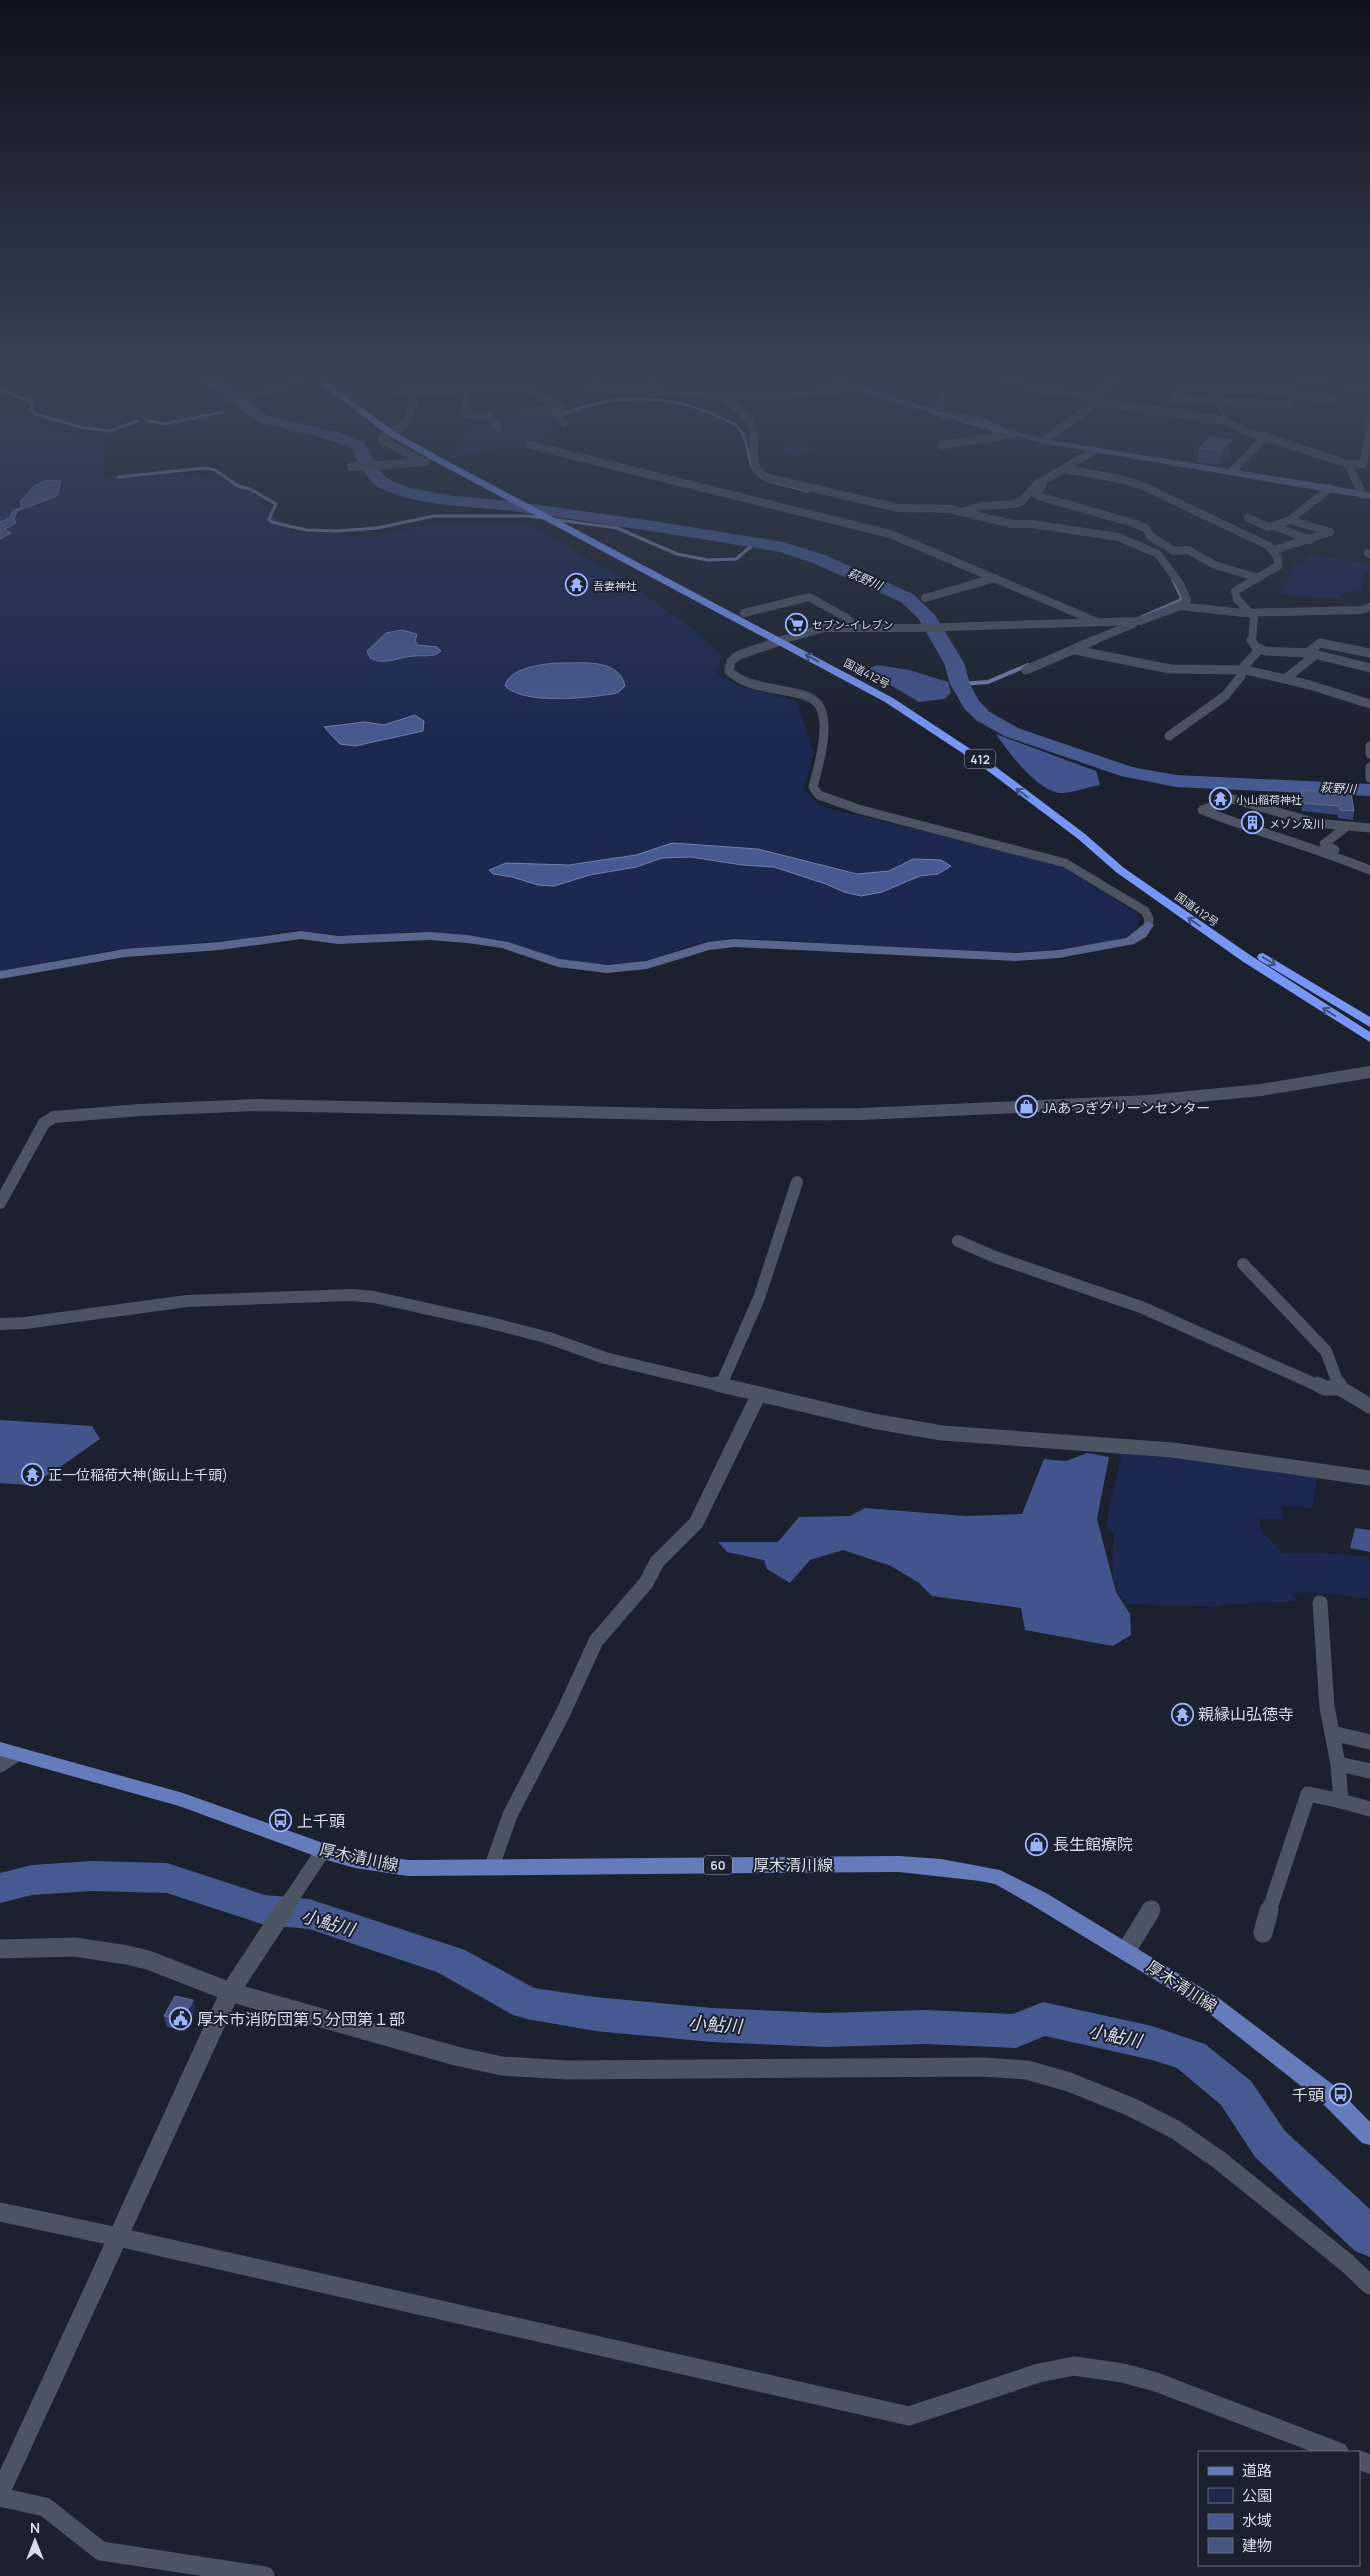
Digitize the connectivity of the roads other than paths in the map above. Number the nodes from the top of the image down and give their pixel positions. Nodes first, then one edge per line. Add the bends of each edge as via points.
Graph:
1 (515, 501) edge
2 (533, 501) edge
3 (757, 501) edge
4 (867, 501) edge
5 (1022, 501) edge
6 (1059, 501) edge
7 (1175, 501) edge
8 (1313, 501) edge
9 (965, 511) junction
10 (1248, 518) dead end
11 (1290, 520) junction
12 (1274, 526) junction
13 (1310, 540) junction
14 (1274, 550) junction
15 (995, 578) junction
16 (1258, 578) junction
17 (925, 598) dead end
18 (1180, 606) junction
19 (1369, 608) edge
20 (1253, 612) junction
21 (744, 613) junction
22 (1140, 621) junction
23 (1100, 623) junction
24 (856, 627) junction
25 (793, 637) junction
26 (778, 640) junction
27 (1260, 649) junction
28 (1075, 650) junction
29 (1370, 653) edge
30 (1310, 655) junction
31 (1370, 668) edge
32 (1026, 670) dead end
33 (1243, 670) junction
34 (1285, 679) junction
35 (1370, 704) edge
36 (1169, 736) dead end
37 (1370, 746) edge
38 (1370, 754) edge
39 (1370, 767) edge
40 (1370, 778) edge
41 (1346, 827) junction
42 (1365, 828) edge
43 (1370, 835) edge
44 (1370, 864) edge
45 (1370, 870) edge
46 (1148, 925) joint
47 (0, 975) edge
48 (1370, 1023) edge
49 (1370, 1038) edge
50 (1370, 1072) edge
51 (797, 1182) dead end
52 (0, 1203) edge
53 (958, 1241) dead end
54 (1243, 1264) dead end
55 (0, 1324) edge
56 (721, 1386) junction
57 (1340, 1388) junction
58 (759, 1394) junction
59 (1370, 1406) edge
60 (1370, 1478) edge
61 (1320, 1603) dead end
62 (1332, 1733) junction
63 (1370, 1742) edge
64 (9, 1751) edge
65 (1338, 1764) junction
66 (0, 1765) edge
67 (1370, 1771) edge
68 (1341, 1801) junction
69 (1370, 1809) edge
70 (323, 1851) junction
71 (492, 1866) junction
72 (1152, 1908) dead end
73 (1263, 1933) dead end
74 (0, 1949) edge
75 (1126, 1951) junction
76 (232, 1988) junction
77 (1370, 2136) edge
78 (0, 2212) edge
79 (118, 2237) junction
80 (1370, 2285) edge
81 (1336, 2451) edge
82 (0, 2493) edge
83 (0, 2498) edge
84 (265, 2576) edge

1 - 26 highway, 国道412号 / 412
2 - 21 highway, 国道412号 / 412
3 - 15 street via 890,534
4 - 9 street via 898,508
5 - 9 street
6 - 16 street via 1135,523 1174,551 1188,550 1215,566
7 - 14 street
8 - 11 street
9 - 18 street via 1012,524 1118,537 1158,554 1180,584 1187,600
10 - 12 street
11 - 12 street
11 - 13 street via 1330,532
12 - 13 street
13 - 14 street
14 - 16 street via 1278,566
15 - 17 street
15 - 23 street
16 - 20 street via 1235,591 1240,604
18 - 20 street
18 - 22 street
19 - 20 street
20 - 27 street via 1255,617 1250,638
21 - 24 street via 809,596 847,618
21 - 25 highway, 国道412号 / 412
22 - 23 street
22 - 28 street
23 - 24 street
24 - 25 street via 824,628
25 - 26 street
25 -> 48 highway, 国道412号 / 412 via 874,682 992,757 1134,868 1259,955
26 - 46 street via 739,655 731,661 729,671 743,682 800,695 817,703 821,711 823,755 813,787 819,795 858,809 1065,862 1145,911
49 -> 26 highway, 国道412号 / 412 via 1246,958 1120,870 1081,836 925,722
27 - 30 street
27 - 33 street
28 - 32 street
28 - 33 street via 1170,669
29 - 30 street via 1320,643
30 - 31 street
30 - 34 street
33 - 34 street
33 - 36 street via 1232,689
34 - 35 street
37 - 38 street
39 - 40 street
41 - 42 street
41 - 44 street via 1324,844
41 - 45 street via 1316,823 1233,799 1202,810
42 - 43 street
46 - 47 street via 1137,938 1130,940 1032,957 735,942 708,946 646,965 599,968 558,963 520,950 467,939 430,936 338,940 301,935 220,946 124,953
50 - 52 street via 1261,1090 1148,1101 861,1114 707,1115 258,1105 54,1117 44,1123
51 - 56 street via 760,1298
53 - 57 street via 1141,1307 1325,1388
54 - 57 street via 1326,1351
55 - 56 street via 25,1324 187,1300 352,1295 424,1307 573,1346 605,1358
56 - 58 street
57 - 59 street
58 - 60 street via 873,1421 942,1433 1172,1450
58 - 71 street via 696,1523 657,1562 646,1583 596,1641 510,1815
61 - 62 street via 1327,1707
62 - 63 street
62 - 65 street
64 - 66 street
64 - 70 main road, 厚木清川線 / 60 via 183,1800
65 - 67 street
65 - 68 street
68 - 69 street
68 - 73 street via 1308,1794
70 - 71 main road, 厚木清川線 / 60 via 408,1868
70 - 76 street
71 - 75 main road, 厚木清川線 / 60 via 898,1864 941,1867 1000,1878
72 - 75 street
74 - 76 street via 74,1947 127,1954
75 - 77 main road, 厚木清川線 / 60 via 1213,2005 1268,2046 1328,2094
76 - 79 street
76 - 80 street via 456,2056 502,2066 567,2070 984,2067 1027,2070 1069,2082 1131,2107 1176,2130 1219,2160
78 - 79 street
79 - 81 street via 909,2416 1039,2373 1074,2366 1123,2373 1156,2382
79 - 82 street
83 - 84 street via 45,2507 101,2551

